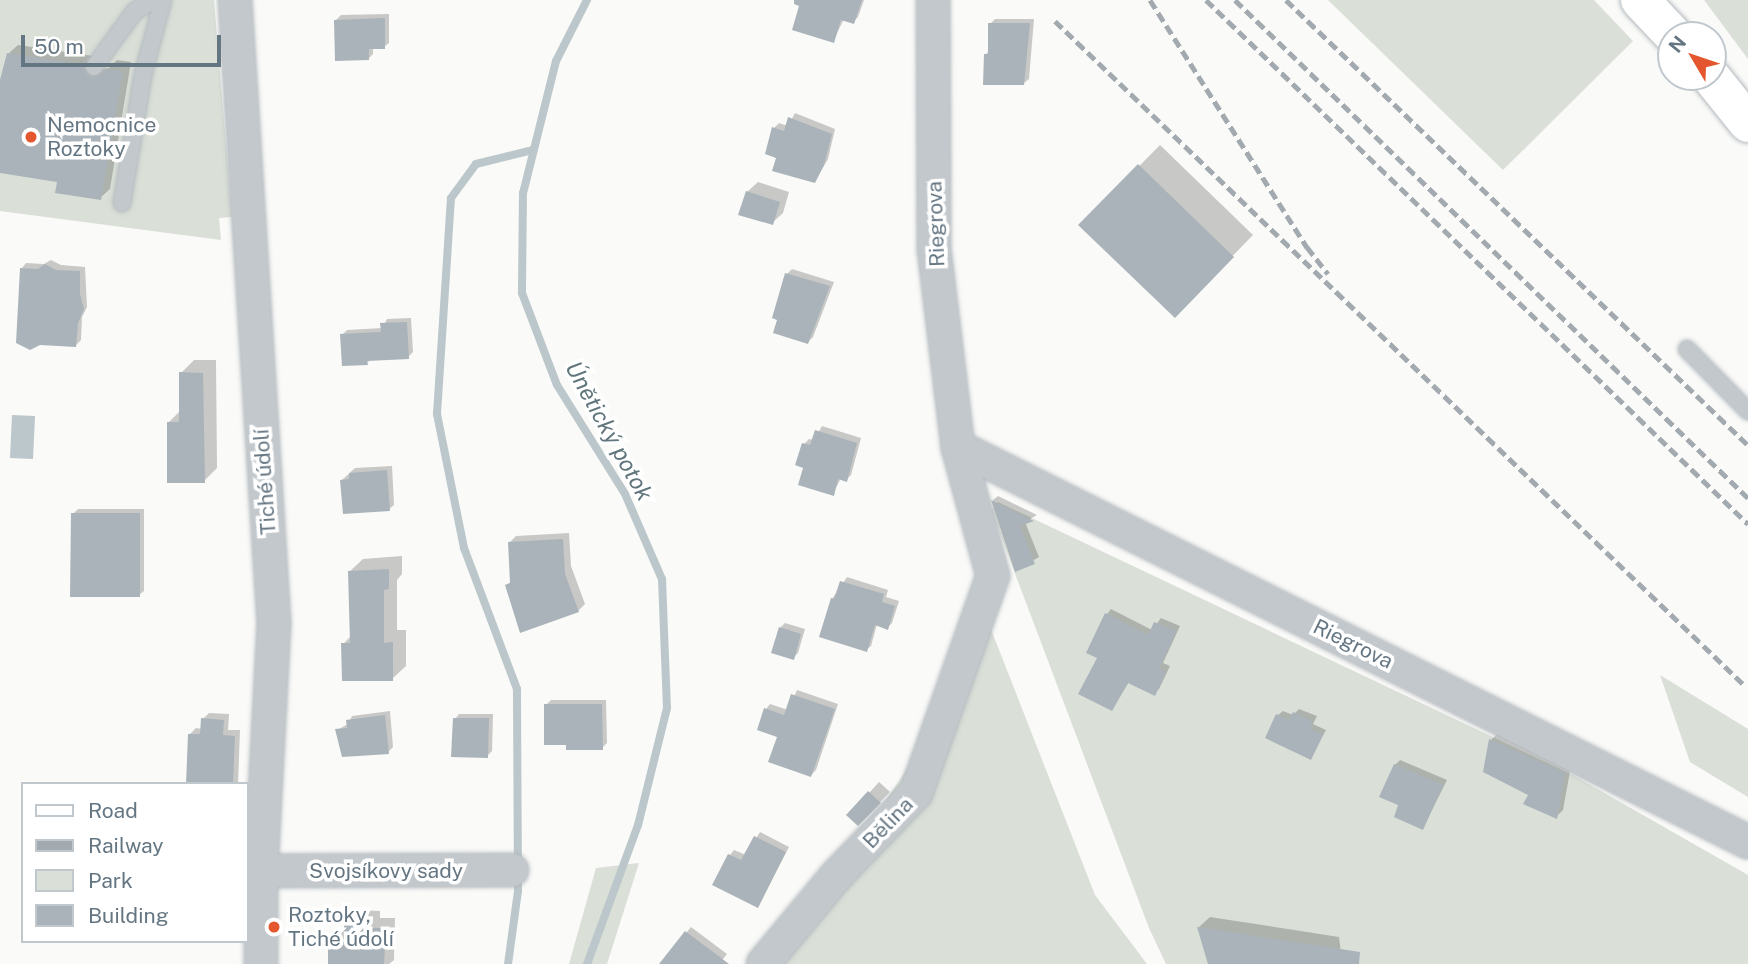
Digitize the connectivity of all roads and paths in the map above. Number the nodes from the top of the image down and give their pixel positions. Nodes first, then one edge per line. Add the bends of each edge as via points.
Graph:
1 (155, 0) edge
2 (163, 0) edge
3 (235, 0) edge
4 (933, 0) edge
5 (1640, 0) edge
6 (1660, 21) edge
7 (93, 67) dead end
8 (1722, 91) edge
9 (1748, 123) edge
10 (122, 202) dead end
11 (1687, 349) dead end
12 (1748, 411) edge
13 (958, 447) junction
14 (993, 576) joint
15 (1748, 842) edge
16 (512, 870) dead end
17 (261, 871) junction
18 (261, 964) edge
19 (764, 964) edge

1 - 7 lane via 135,11
2 - 10 lane via 142,75
3 - 17 street, Tiché údolí via 274,622
4 - 13 street, Riegrova via 934,250
5 - 6 main road
8 - 9 main road
11 - 12 lane
13 - 14 street, Riegrova
13 - 15 street, Riegrova
14 - 19 street, Bělina via 916,793 836,876
16 - 17 street, Svojsíkovy sady
17 - 18 street, Tiché údolí

